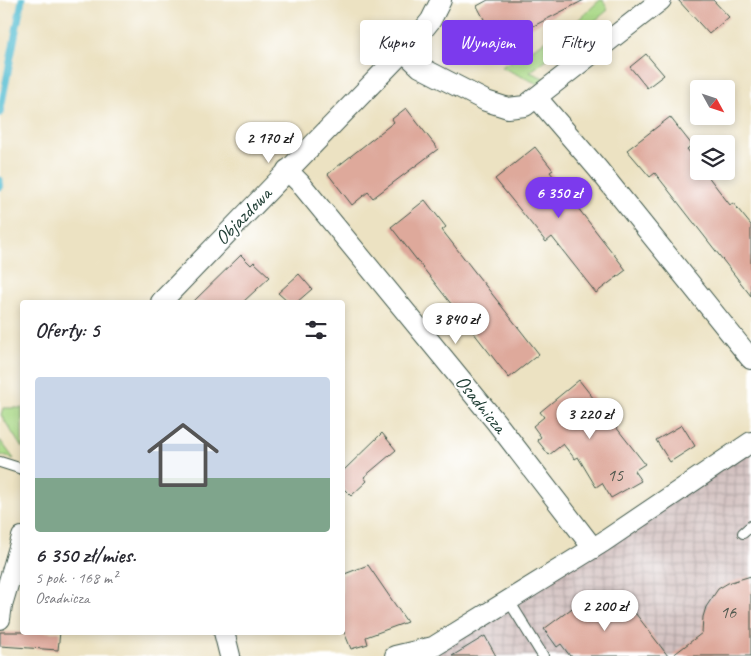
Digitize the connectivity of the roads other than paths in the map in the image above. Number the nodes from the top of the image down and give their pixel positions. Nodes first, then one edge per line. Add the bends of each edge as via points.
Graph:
1 (440, 0) edge
2 (660, 0) edge
3 (431, 20) edge
4 (389, 65) edge
5 (418, 65) edge
6 (537, 98) junction
7 (287, 170) junction
8 (163, 300) edge
9 (751, 359) edge
10 (751, 442) edge
11 (0, 462) edge
12 (20, 468) edge
13 (20, 544) edge
14 (593, 548) junction
15 (509, 601) junction
16 (1, 610) edge
17 (225, 635) edge
18 (230, 656) edge
19 (396, 656) edge
20 (544, 656) edge

1 - 3 street, Objazdowa
2 - 6 street
4 - 7 street, Objazdowa
5 - 6 street via 486,101 508,108 525,106
6 - 9 street
7 - 8 street, Objazdowa
7 - 14 street, Osadnicza via 496,422
10 - 14 street
11 - 12 lane
13 - 16 street
14 - 15 street
15 - 19 street via 433,647
15 - 20 lane
17 - 18 street

